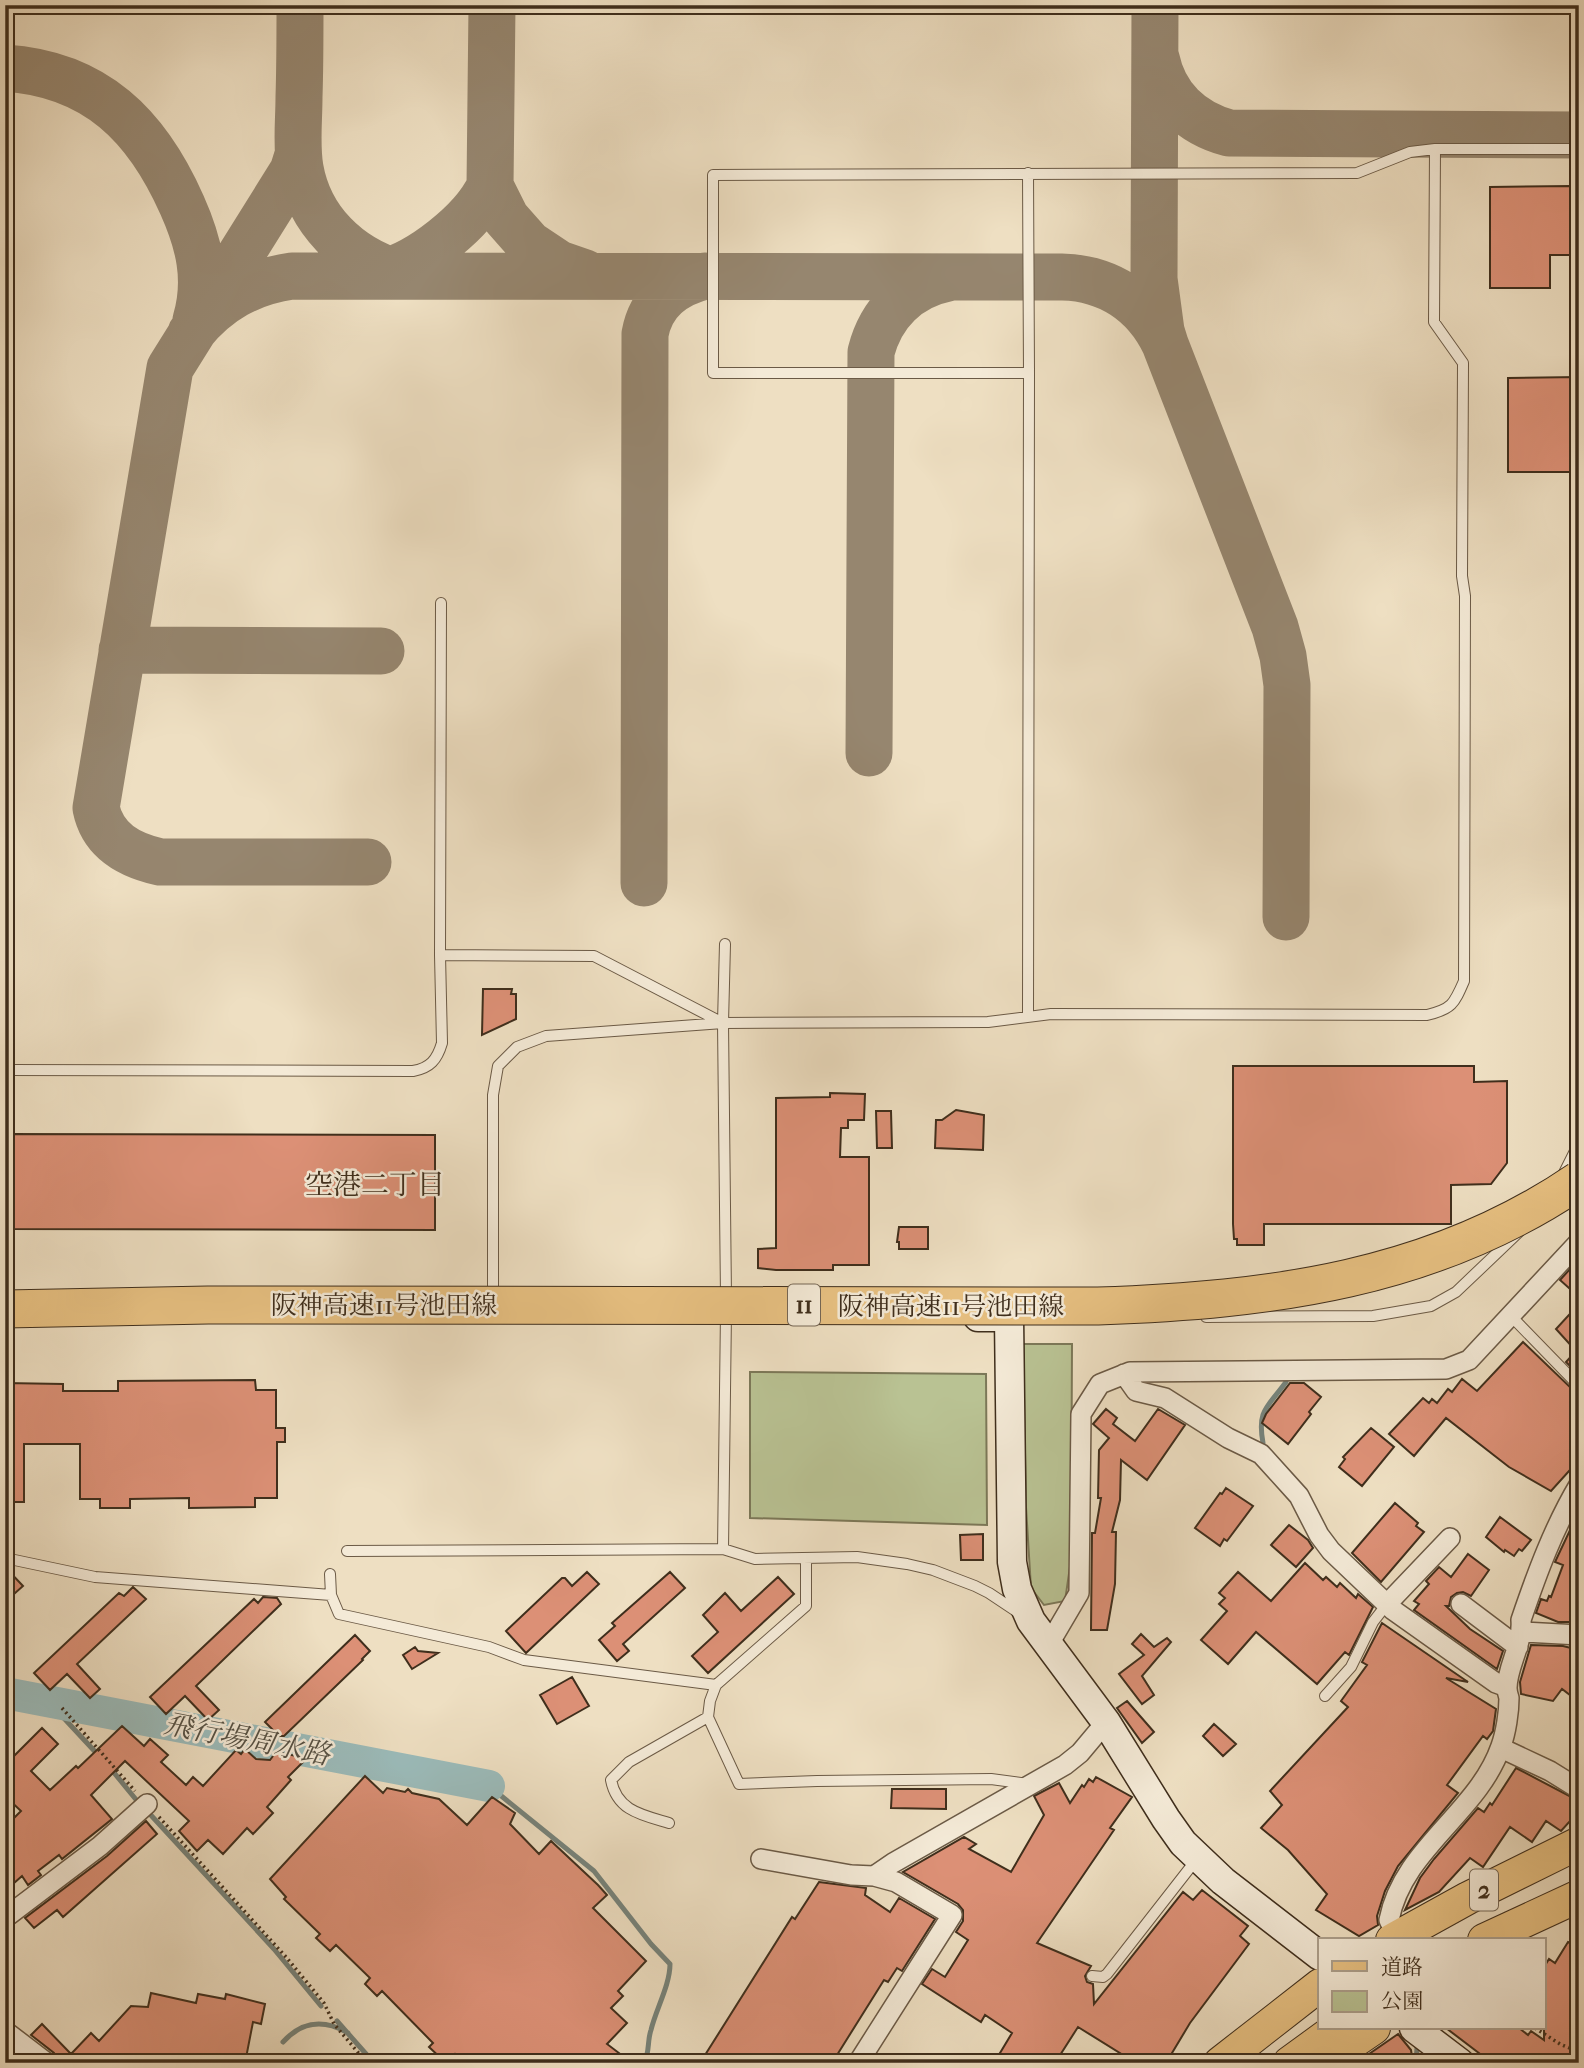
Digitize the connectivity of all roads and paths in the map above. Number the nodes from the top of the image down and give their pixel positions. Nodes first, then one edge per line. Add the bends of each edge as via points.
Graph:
1 (1436, 149) junction
2 (1579, 149) edge
3 (1028, 173) junction
4 (1029, 373) junction
5 (441, 603) dead end
6 (726, 944) dead end
7 (440, 955) junction
8 (1028, 1017) junction
9 (723, 1023) junction
10 (5, 1070) edge
11 (1579, 1143) edge
12 (1579, 1180) edge
13 (1579, 1206) edge
14 (1579, 1242) edge
15 (5, 1309) edge
16 (1510, 1315) junction
17 (726, 1317) junction
18 (1091, 1317) dead end
19 (1104, 1317) dead end
20 (1199, 1317) dead end
21 (493, 1318) junction
22 (5, 1322) edge
23 (5, 1332) edge
24 (1124, 1374) junction
25 (1579, 1386) edge
26 (1579, 1485) edge
27 (1450, 1538) dead end
28 (723, 1549) junction
29 (348, 1551) dead end
30 (5, 1558) edge
31 (806, 1558) junction
32 (330, 1574) dead end
33 (331, 1595) junction
34 (1387, 1604) junction
35 (1461, 1604) dead end
36 (1031, 1621) junction
37 (1579, 1635) edge
38 (1520, 1639) junction
39 (1049, 1644) junction
40 (716, 1685) junction
41 (1507, 1687) junction
42 (1325, 1696) dead end
43 (62, 1708) dead end
44 (708, 1717) junction
45 (1106, 1722) junction
46 (1501, 1748) junction
47 (1032, 1785) junction
48 (1579, 1789) edge
49 (147, 1804) junction
50 (669, 1823) dead end
51 (1579, 1843) edge
52 (761, 1859) dead end
53 (1193, 1864) junction
54 (1579, 1867) edge
55 (874, 1876) junction
56 (1579, 1896) edge
57 (1579, 1916) edge
58 (5, 1918) edge
59 (1500, 1931) edge
60 (1395, 1938) edge
61 (1397, 1938) edge
62 (1449, 1938) edge
63 (1318, 1954) edge
64 (1092, 1976) dead end
65 (1318, 1987) edge
66 (1318, 2012) edge
67 (1334, 2030) edge
68 (1371, 2030) edge
69 (1417, 2030) edge
70 (1538, 2030) edge
71 (5, 2031) edge
72 (5, 2050) edge
73 (1579, 2052) edge
74 (22, 2063) edge
75 (47, 2063) edge
76 (367, 2063) edge
77 (858, 2063) edge
78 (1220, 2063) edge
79 (1250, 2063) edge
80 (1289, 2063) edge
81 (1323, 2063) edge
82 (1460, 2063) edge

1 - 2 lane
1 - 3 lane via 1410,152 1357,173
1 - 8 lane via 1434,322 1463,363 1464,981 1457,998 1445,1011 1427,1015
3 - 4 lane
3 - 4 lane via 713,175 713,373
4 - 8 lane
5 - 7 lane
6 - 9 lane
7 - 9 lane via 594,956
7 - 10 lane via 442,1044 439,1055 425,1069
8 - 9 lane via 988,1022
9 - 17 lane
9 - 21 lane via 546,1036 517,1047 498,1066 493,1095
11 - 20 lane via 1547,1207 1456,1292 1431,1306 1373,1316
12 - 15 highway, 阪神高速11号池田線 / 11, bridge via 1504,1224 1436,1254 1359,1277 1218,1300 1098,1306
13 - 23 highway, 阪神高速11号池田線 / 11 via 1481,1260 1408,1287 1319,1310 1220,1322 1100,1328
14 - 16 street
16 - 24 street via 1469,1360 1446,1369
16 - 25 lane
17 - 21 street
17 - 28 lane
17 - 36 street via 1016,1317 1012,1562 1017,1589
18 - 19 lane
21 - 22 street
24 - 34 street via 1136,1391 1165,1398 1270,1462 1299,1496 1331,1551
24 - 39 street via 1100,1384 1081,1414 1079,1593
26 - 38 street via 1547,1548 1521,1620
27 - 34 street
28 - 29 lane
28 - 31 lane via 755,1559
30 - 33 lane via 95,1577
31 - 36 lane via 857,1558 933,1570 989,1593
31 - 40 lane via 806,1606
32 - 33 lane
33 - 40 lane via 339,1614 489,1647 524,1660
34 - 41 street
34 - 42 lane via 1351,1667
35 - 38 street
36 - 39 street
37 - 38 street
38 - 41 street
39 - 45 street
40 - 44 lane
41 - 46 street
43 - 49 path
44 - 47 lane via 739,1784 991,1779
44 - 50 lane via 629,1762 611,1780 614,1793 631,1811
45 - 47 street via 1073,1759
45 - 53 street
46 - 48 street
46 - 60 street via 1470,1800 1408,1873 1389,1920
47 - 55 street
49 - 58 street
49 - 76 path via 286,1957
51 - 61 main road, 2
52 - 55 street
53 - 63 street via 1223,1881
53 - 64 lane via 1107,1974
54 - 59 main road, 2
55 - 77 street via 896,1882 952,1915
56 - 59 main road, 2
57 - 59 main road
59 - 62 main road, 2
65 - 78 main road
66 - 79 main road
67 - 80 main road
68 - 81 main road
69 - 82 street
70 - 73 path
71 - 75 street
72 - 74 street

